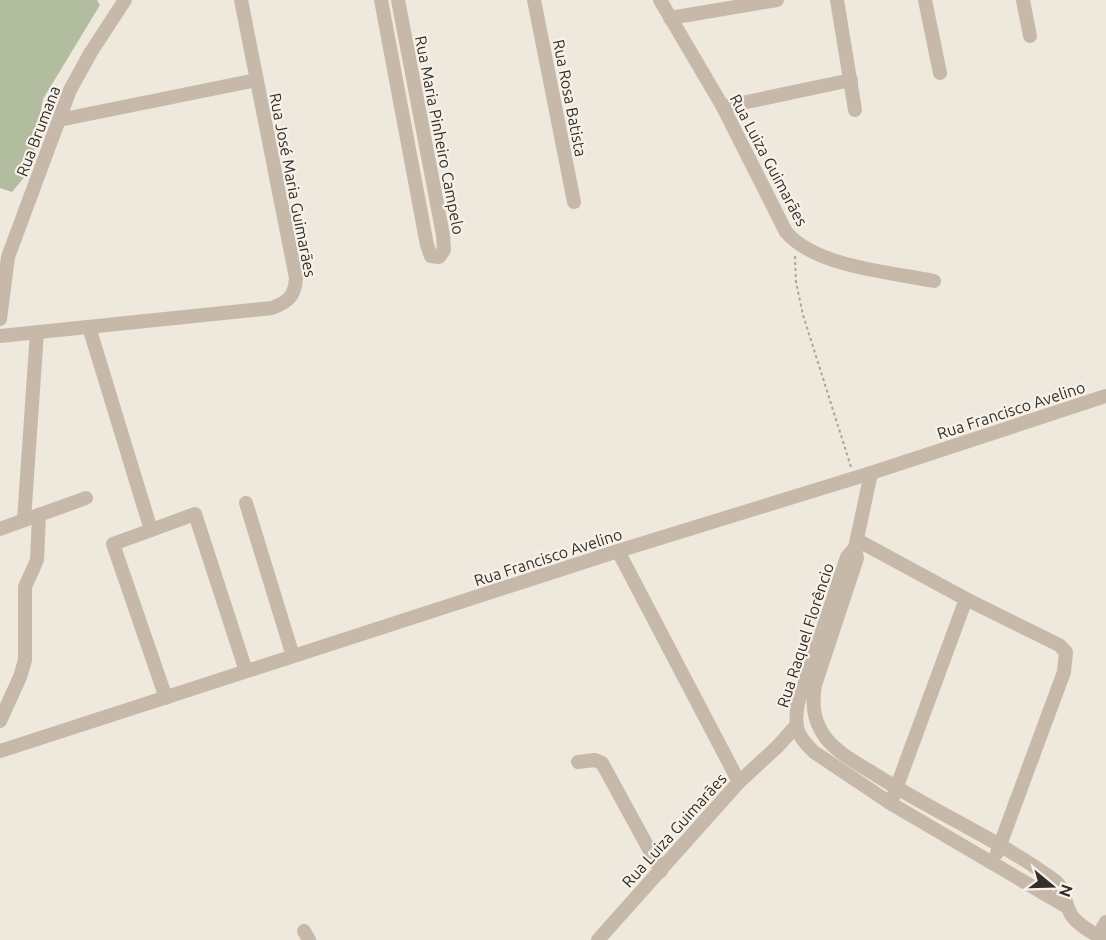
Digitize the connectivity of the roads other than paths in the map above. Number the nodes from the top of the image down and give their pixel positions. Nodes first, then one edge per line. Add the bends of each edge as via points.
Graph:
1 (125, 0) edge
2 (241, 0) edge
3 (381, 0) edge
4 (398, 0) edge
5 (534, 0) edge
6 (660, 0) edge
7 (777, 0) edge
8 (837, 0) edge
9 (925, 0) edge
10 (1023, 0) edge
11 (670, 18) junction
12 (1030, 36) dead end
13 (940, 73) dead end
14 (256, 80) junction
15 (851, 80) junction
16 (415, 90) junction
17 (399, 93) junction
18 (723, 107) junction
19 (855, 110) dead end
20 (59, 120) junction
21 (574, 202) dead end
22 (934, 281) dead end
23 (0, 319) edge
24 (89, 327) junction
25 (37, 332) junction
26 (0, 336) edge
27 (1106, 396) edge
28 (871, 473) junction
29 (86, 498) dead end
30 (246, 503) dead end
31 (39, 515) junction
32 (24, 520) junction
33 (0, 529) edge
34 (151, 530) junction
35 (856, 544) junction
36 (618, 551) junction
37 (966, 599) junction
38 (293, 656) junction
39 (246, 671) junction
40 (166, 698) junction
41 (0, 721) edge
42 (795, 727) junction
43 (825, 737) junction
44 (804, 743) junction
45 (778, 746) junction
46 (0, 751) edge
47 (578, 762) dead end
48 (739, 782) junction
49 (897, 788) junction
50 (890, 803) junction
51 (1000, 847) junction
52 (993, 862) junction
53 (661, 871) junction
54 (1067, 907) junction
55 (1106, 922) edge
56 (1102, 938) edge
57 (598, 940) edge

1 - 20 street, Rua Brumana via 70,90
2 - 14 street, Rua José Maria Guimarães
3 - 17 street, Rua Maria Pinheiro Campelo
4 - 16 street, Rua Maria Pinheiro Campelo
5 - 21 street, Rua Rosa Batista
6 - 11 street, Rua Luiza Guimarães
7 - 11 street
8 - 15 street
9 - 13 street
10 - 12 street
11 - 18 street, Rua Luiza Guimarães
14 - 20 street
14 - 24 street, Rua José Maria Guimarães via 296,278 289,300 272,308
15 - 18 street
15 - 19 street
16 - 17 street
16 - 17 street, Rua Maria Pinheiro Campelo via 444,245 440,257 431,256 427,245
18 - 22 street, Rua Luiza Guimarães via 794,241 826,258
20 - 23 street, Rua Brumana via 8,257
24 - 25 street, Rua José Maria Guimarães
24 - 34 street
25 - 26 street, Rua José Maria Guimarães
25 - 32 street
27 - 28 street, Rua Francisco Avelino
28 - 35 street
28 - 36 street, Rua Francisco Avelino
29 - 31 street
30 - 38 street
31 - 32 street
31 - 41 street via 37,560 25,586 25,660
32 - 33 street
34 - 39 street via 195,514
34 - 40 street via 113,544
35 - 37 street
35 - 42 street, Rua Raquel Florêncio via 847,557 801,692
35 - 43 street, Rua Raquel Florêncio via 857,558 812,700
36 - 38 street, Rua Francisco Avelino
36 - 48 street
37 - 49 street
37 - 51 street via 1066,652 1064,672
38 - 39 street, Rua Francisco Avelino
39 - 40 street, Rua Francisco Avelino
40 - 46 street, Rua Francisco Avelino
42 - 44 street, Rua Raquel Florêncio
42 - 45 street, Rua Luiza Guimarães
43 - 44 street
43 - 49 street, Rua Raquel Florêncio via 840,752
44 - 45 street
44 - 50 street, Rua Raquel Florêncio
45 - 48 street, Rua Luiza Guimarães
47 - 53 street via 602,763
48 - 53 street, Rua Luiza Guimarães
49 - 50 street
49 - 51 street, Rua Raquel Florêncio
50 - 52 street, Rua Raquel Florêncio
51 - 52 street
51 - 54 street, Rua Raquel Florêncio via 1055,881
52 - 54 street, Rua Raquel Florêncio
53 - 57 street, Rua Luiza Guimarães
54 - 56 street, Rua Raquel Florêncio via 1077,921
55 - 56 street

